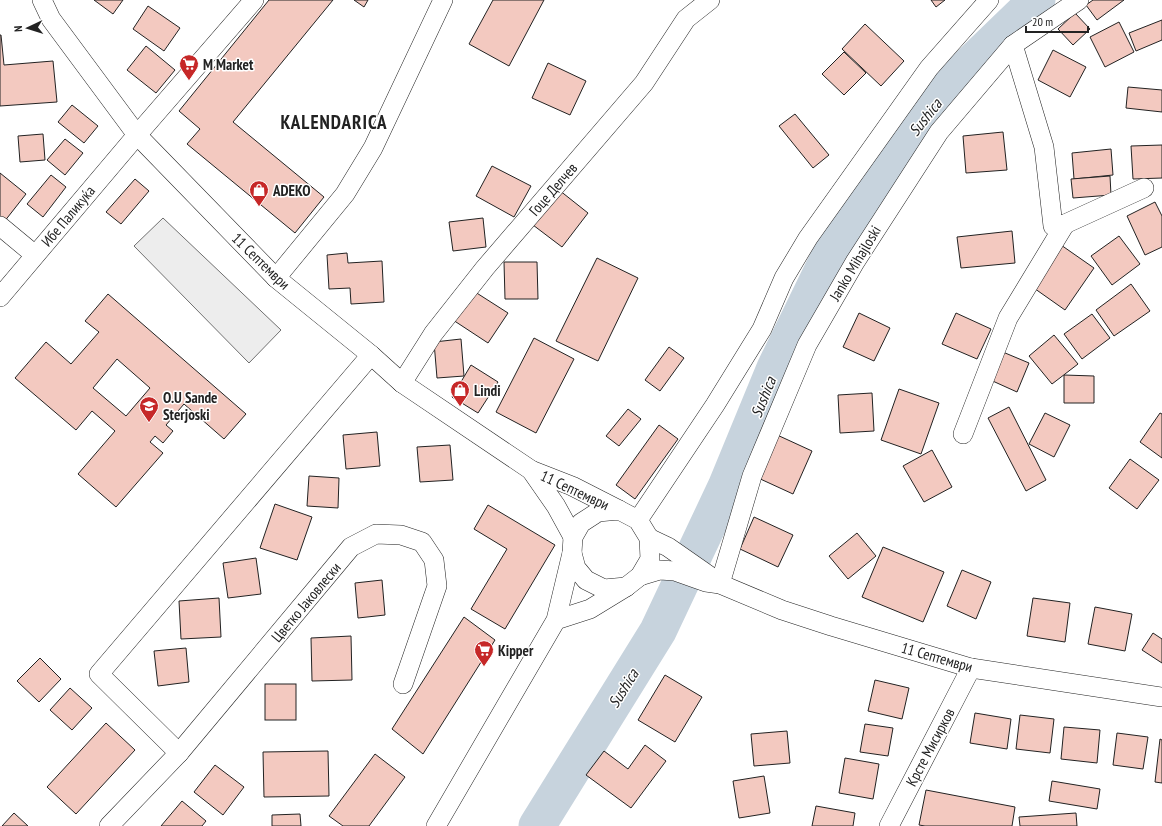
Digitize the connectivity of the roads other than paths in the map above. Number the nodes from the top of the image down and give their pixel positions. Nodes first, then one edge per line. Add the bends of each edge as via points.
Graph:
1 (42, 0) edge
2 (254, 0) edge
3 (443, 0) edge
4 (710, 0) edge
5 (989, 0) edge
6 (1079, 0) edge
7 (1013, 45) junction
8 (137, 135) junction
9 (1144, 188) dead end
10 (1065, 224) junction
11 (0, 226) edge
12 (35, 255) junction
13 (276, 278) junction
14 (0, 297) edge
15 (371, 355) junction
16 (402, 384) junction
17 (963, 434) dead end
18 (531, 470) junction
19 (619, 510) junction
20 (638, 520) junction
21 (649, 538) junction
22 (572, 545) junction
23 (712, 581) junction
24 (633, 582) junction
25 (556, 620) junction
26 (971, 668) junction
27 (403, 684) dead end
28 (1162, 697) edge
29 (179, 753) junction
30 (109, 826) edge
31 (436, 826) edge
32 (889, 826) edge

1 - 8 street, 11 Септември via 51,19
2 - 8 street, Ибе Паликуќа
3 - 13 street via 374,148 346,194
4 - 16 street, Гоце Делчев via 686,20 644,83 485,268 433,334
5 - 20 street via 929,68 808,238 784,278 762,329
6 - 7 street, Janko Mihajloski
7 - 10 street via 1044,147 1053,226
7 - 23 street, Janko Mihajloski via 939,132 855,262 807,345 752,476
8 - 12 street, Ибе Паликуќа
8 - 13 street, 11 Септември
9 - 10 street
10 - 17 street via 1008,318
11 - 12 street
12 - 14 street, Ибе Паликуќа
13 - 15 street, 11 Септември
15 - 16 street, 11 Септември
15 - 29 street via 99,674
16 - 18 street, 11 Септември
18 - 19 street, 11 Септември via 572,486
18 - 22 street, 11 Септември via 556,506
19 - 20 street
19 - 22 street via 598,512 581,523
20 - 21 street
21 - 23 street, 11 Септември via 668,547
21 - 24 street via 650,559
22 - 24 street via 576,568 586,580 604,589
22 - 25 street
23 - 24 street, 11 Септември via 675,571 660,570
23 - 26 street, 11 Септември via 796,615
24 - 25 street via 590,609
25 - 31 street
26 - 28 street, 11 Септември
26 - 32 street, Крсте Мисирков
27 - 29 street, Цветко Јаковлески via 437,586 434,560 422,542 401,535 376,534 351,547
29 - 30 street, Цветко Јаковлески

